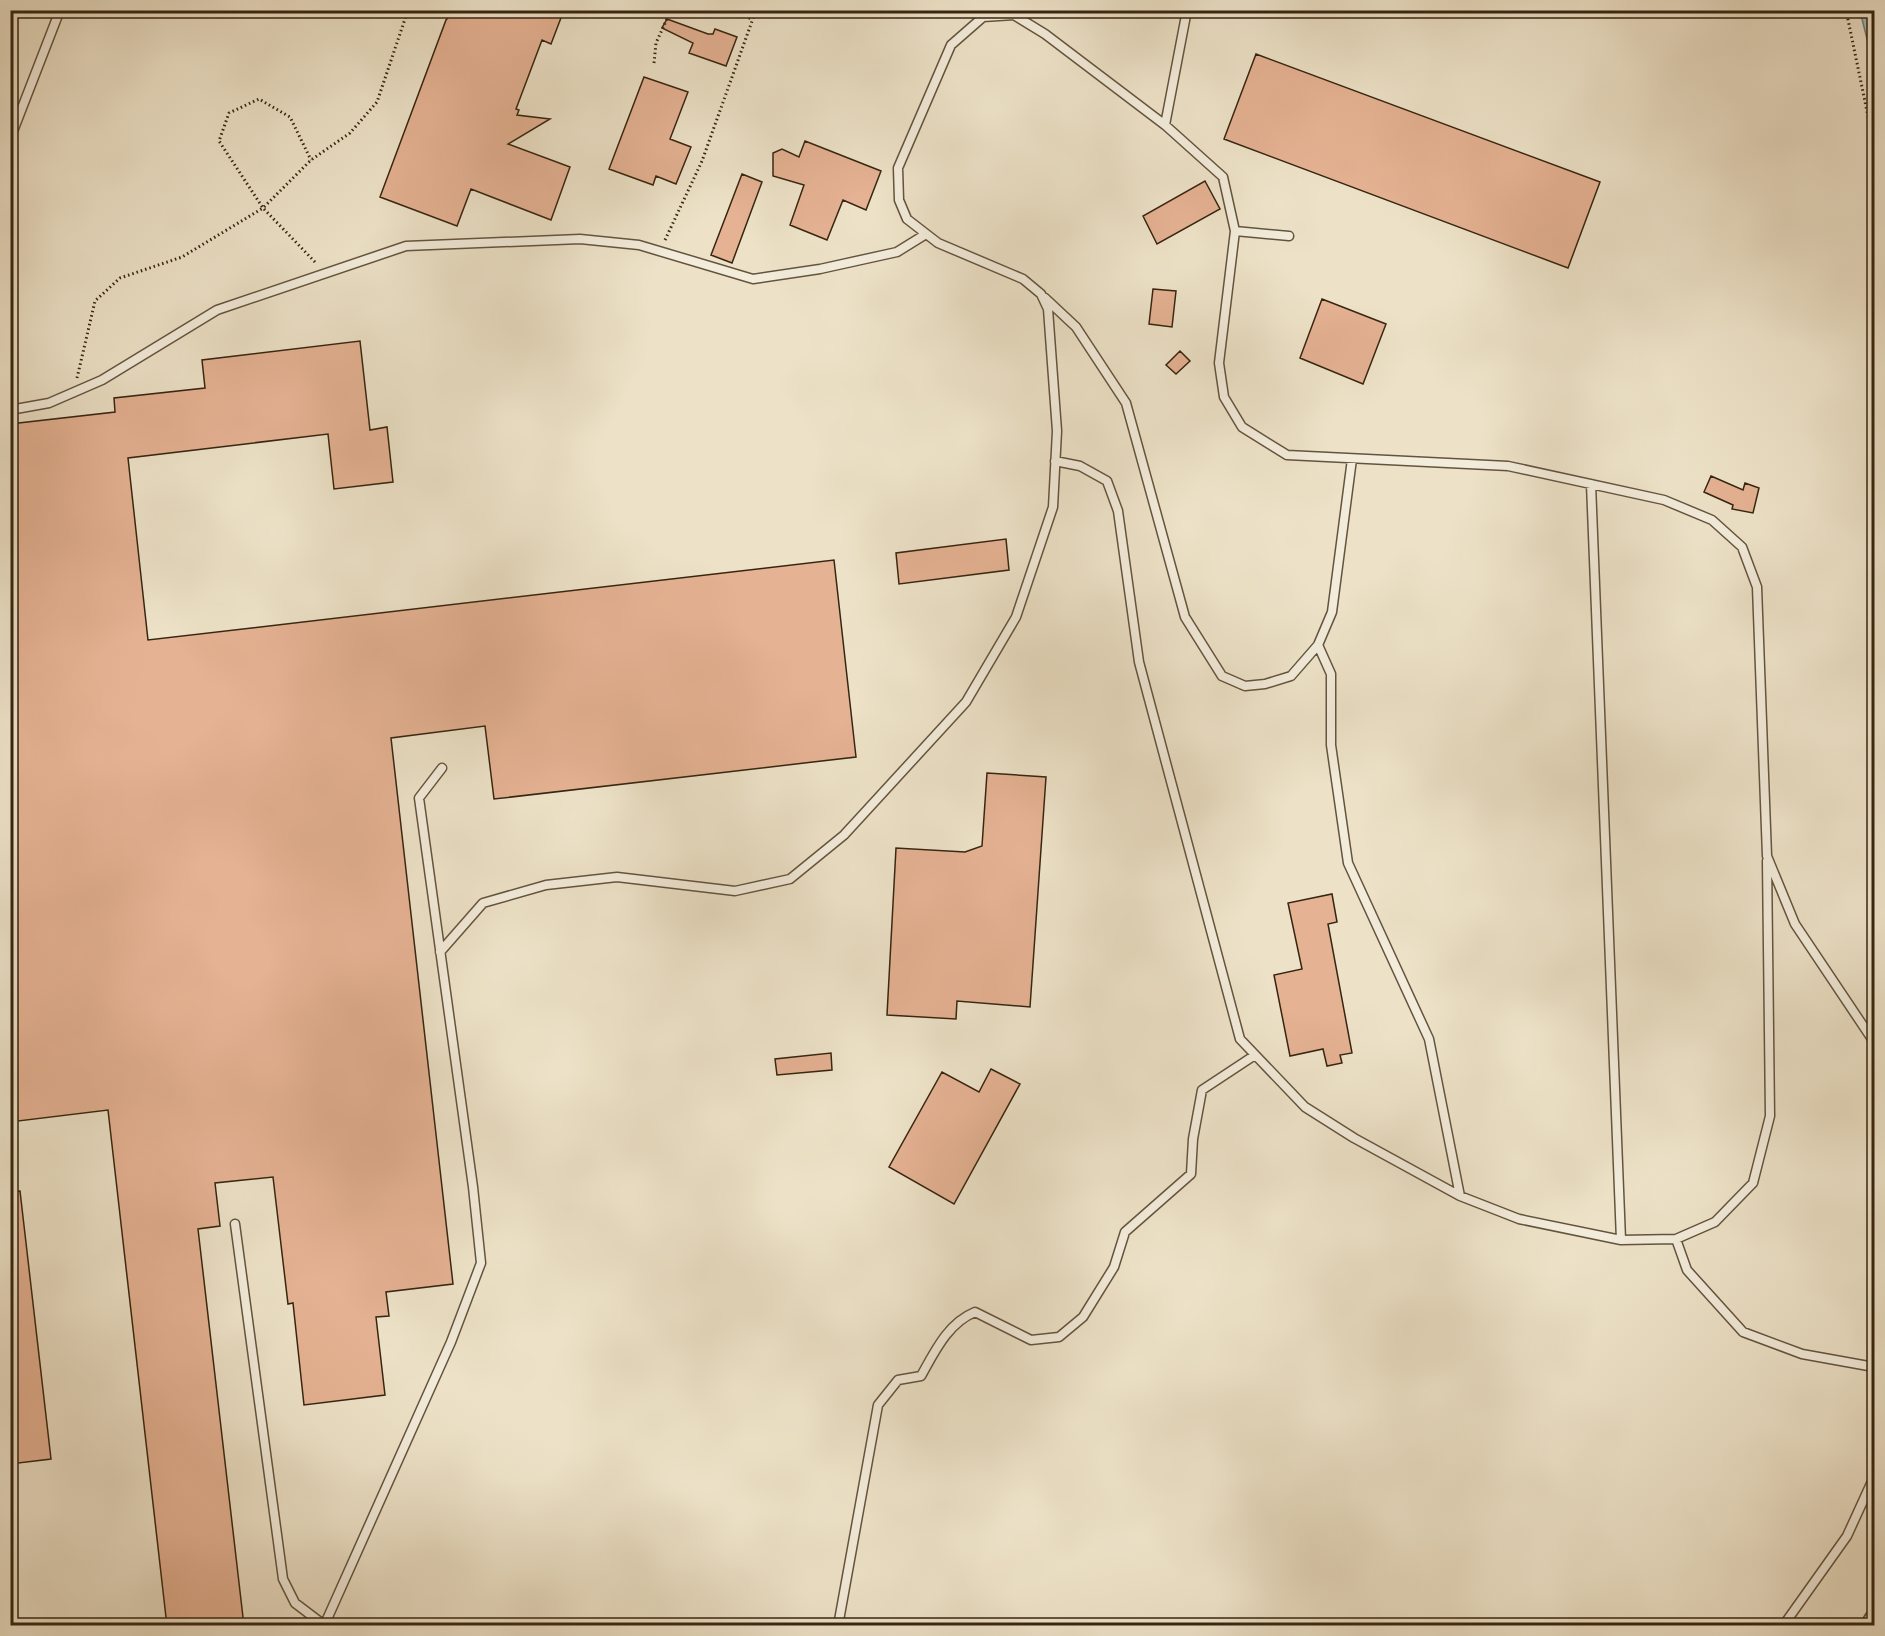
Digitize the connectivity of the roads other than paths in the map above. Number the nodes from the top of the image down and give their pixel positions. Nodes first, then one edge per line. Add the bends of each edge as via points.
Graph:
1 (60, 10) edge
2 (1188, 10) edge
3 (1165, 125) junction
4 (10, 140) edge
5 (1235, 231) junction
6 (927, 234) junction
7 (1289, 236) dead end
8 (1041, 294) junction
9 (10, 410) edge
10 (1352, 459) junction
11 (1055, 461) junction
12 (1590, 484) junction
13 (1318, 645) junction
14 (442, 768) dead end
15 (1767, 856) junction
16 (440, 952) junction
17 (1875, 1041) edge
18 (1254, 1055) junction
19 (1460, 1196) junction
20 (236, 1224) dead end
21 (1676, 1239) junction
22 (1621, 1240) junction
23 (1875, 1367) edge
24 (1875, 1477) edge
25 (1875, 1618) edge
26 (324, 1625) edge
27 (838, 1626) edge
28 (1783, 1626) edge
29 (1869, 1626) edge

1 - 4 lane
2 - 3 lane
3 - 5 lane via 1223,177
3 - 6 lane via 1022,19 1014,15 983,17 951,45 898,168 899,201 908,219
5 - 7 lane
5 - 10 lane via 1219,363 1224,397 1242,426 1287,455
6 - 8 lane via 938,243 1023,279
6 - 9 lane via 897,252 753,279 639,245 580,239 406,246 217,310 102,380 49,404
8 - 11 lane via 1048,309 1057,431
8 - 13 lane via 1076,327 1126,403 1185,617 1222,676 1245,686 1291,676
10 - 12 lane via 1508,466
10 - 13 lane via 1332,612
11 - 16 lane via 1053,507 1016,617 966,702 844,835 790,879 735,891 617,877 546,885 483,903
11 - 18 lane via 1080,466 1107,481 1118,511 1139,662 1240,1039
12 - 15 lane via 1664,500 1712,520 1742,547 1756,587
12 - 22 lane
13 - 19 lane via 1331,674 1331,745 1348,863 1429,1039
14 - 16 lane via 419,798
15 - 17 lane via 1795,924
15 - 21 lane via 1770,1116 1753,1183 1715,1222
16 - 26 lane via 481,1263 451,1342
18 - 19 lane via 1305,1107
18 - 27 lane via 1202,1090 1191,1174 1125,1232 1114,1268 1083,1317 1059,1338 1031,1340 975,1312 967,1315 938,1346 921,1376 898,1380 878,1405
19 - 22 lane via 1519,1219
20 - 26 lane via 283,1579 295,1603
21 - 22 lane
21 - 23 lane via 1687,1270 1743,1332 1802,1354
24 - 28 lane via 1847,1536
25 - 29 street

